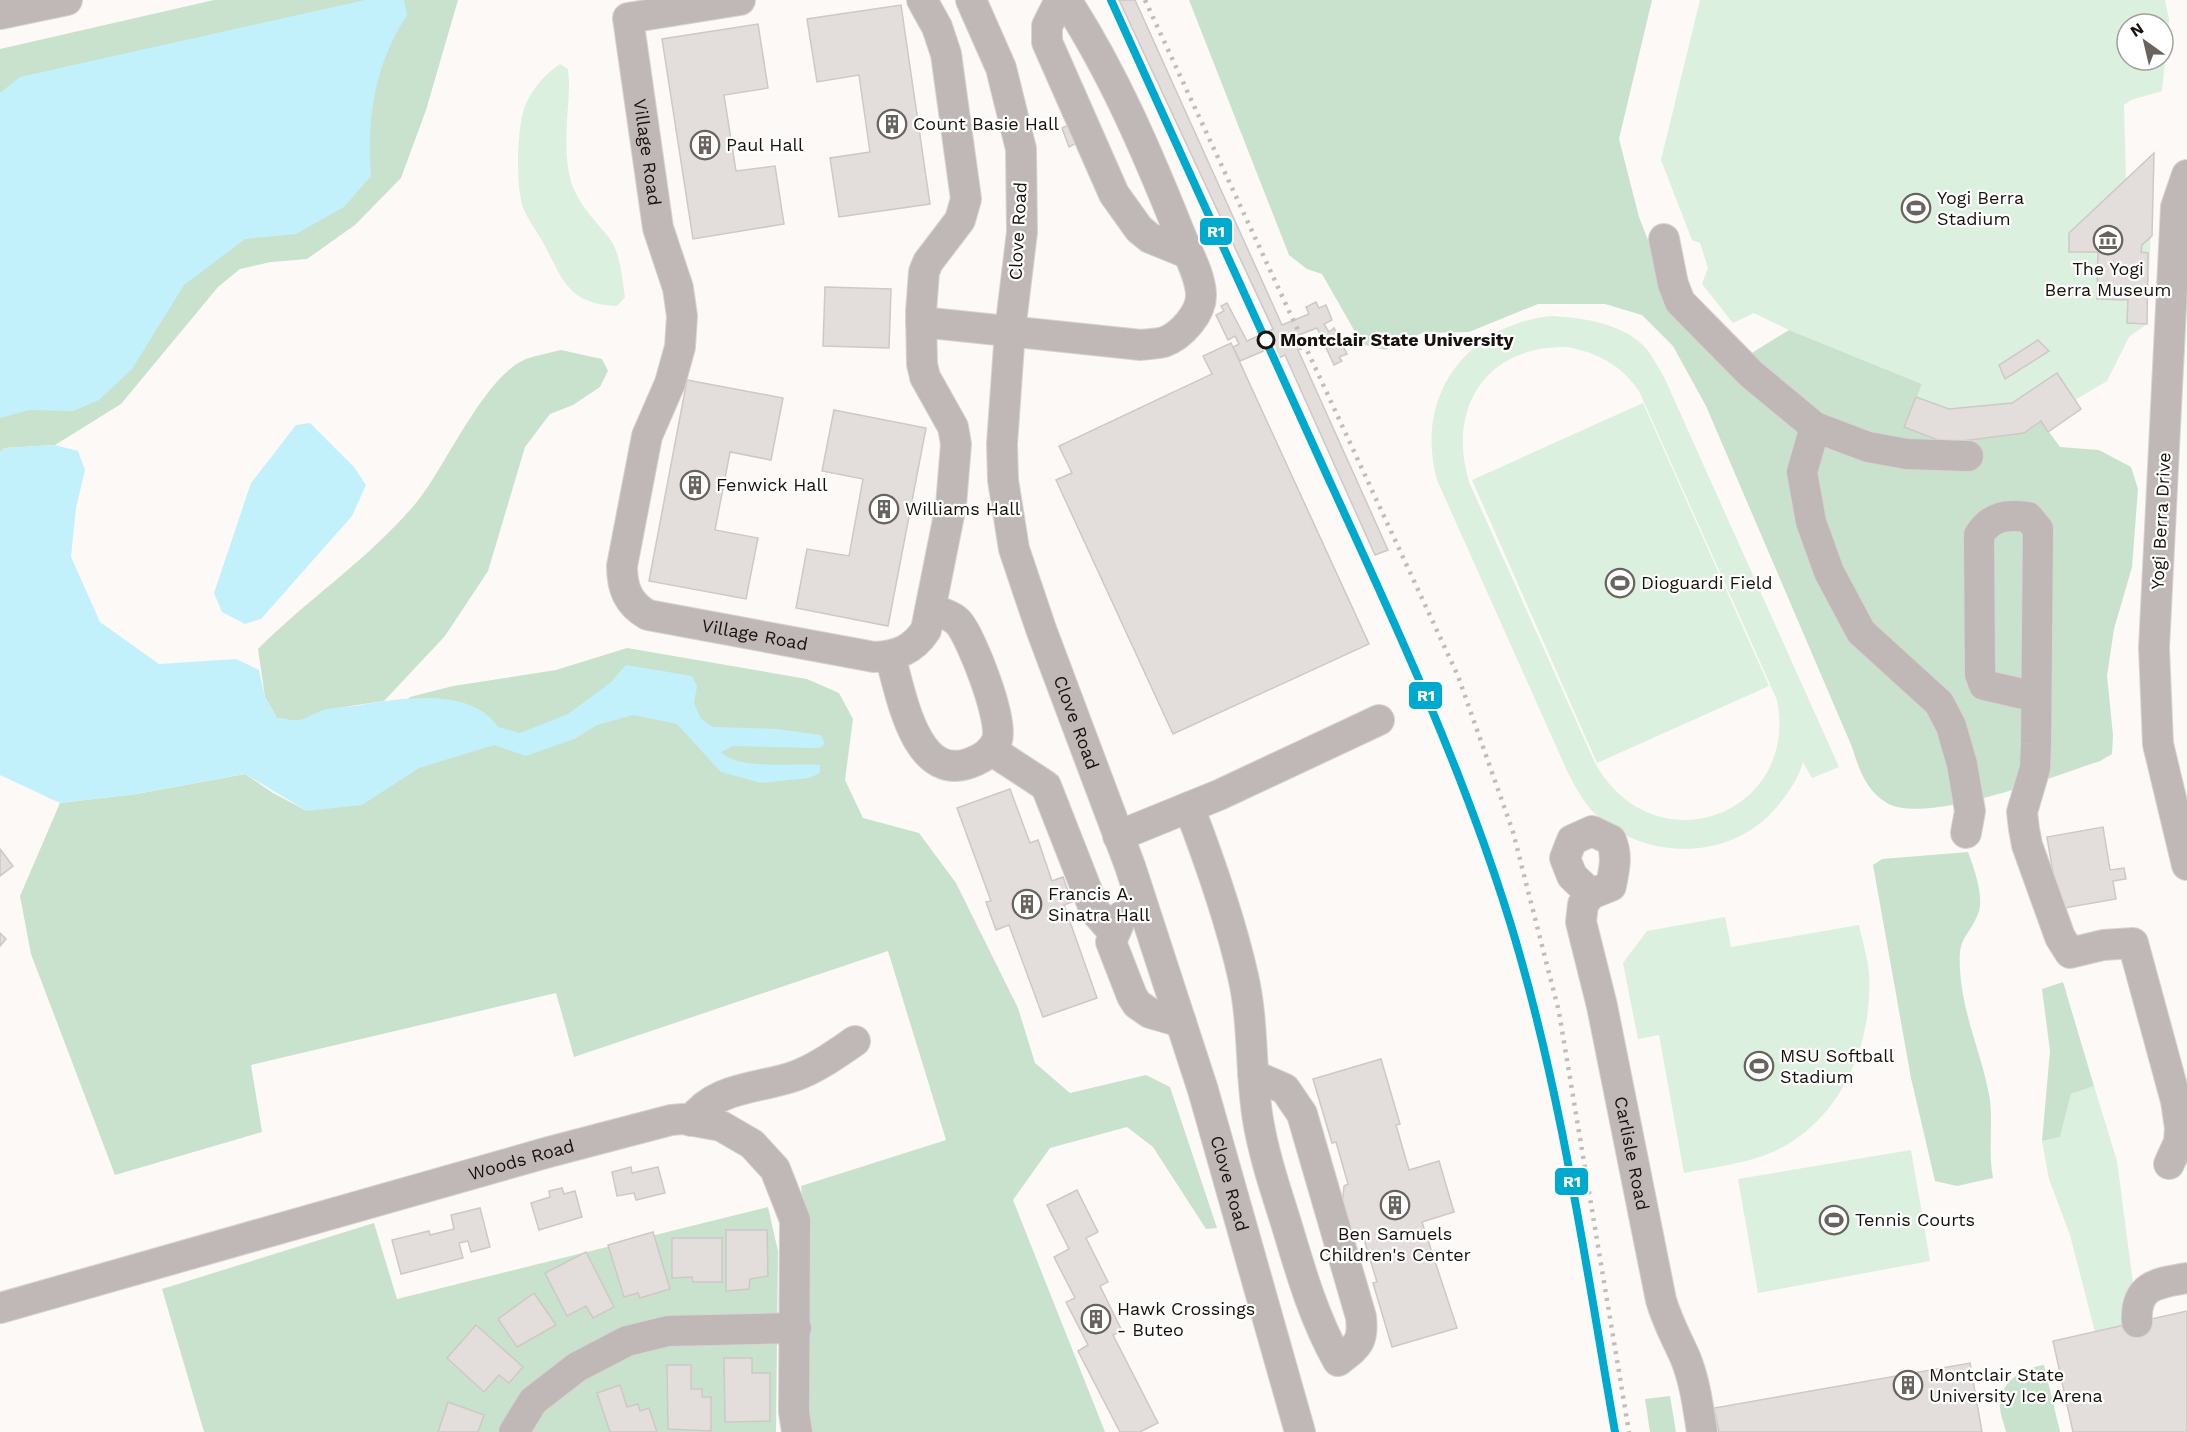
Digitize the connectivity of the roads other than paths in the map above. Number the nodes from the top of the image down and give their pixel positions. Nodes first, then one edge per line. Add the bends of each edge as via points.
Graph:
1 (67, 0) edge
2 (740, 0) edge
3 (922, 0) edge
4 (971, 0) edge
5 (1060, 0) edge
6 (1066, 0) edge
7 (10, 8) edge
8 (2187, 176) edge
9 (1664, 239) dead end
10 (1187, 253) junction
11 (921, 322) junction
12 (1010, 331) junction
13 (2177, 380) edge
14 (1815, 427) junction
15 (1968, 456) dead end
16 (931, 609) junction
17 (890, 656) junction
18 (2036, 697) junction
19 (1379, 720) dead end
20 (991, 750) junction
21 (1189, 807) junction
22 (1966, 833) dead end
23 (1118, 836) junction
24 (2187, 865) edge
25 (1601, 890) dead end
26 (1138, 894) junction
27 (1114, 933) junction
28 (1181, 1022) junction
29 (855, 1041) dead end
30 (1253, 1075) junction
31 (691, 1121) junction
32 (2169, 1164) dead end
33 (2187, 1278) edge
34 (0, 1308) edge
35 (2137, 1322) dead end
36 (796, 1328) junction
37 (514, 1432) edge
38 (797, 1432) edge
39 (1300, 1432) edge
40 (1702, 1432) edge

1 - 7 street
2 - 17 street, Village Road via 628,18 658,228 678,288 682,316 680,347 670,383 647,436 622,566 623,585 632,603 648,615 874,657
3 - 11 street via 946,54 966,199 960,220 924,272
4 - 12 street, Clove Road via 1001,68 1021,149 1022,232
5 - 10 street via 1047,26 1047,42 1114,194 1150,238
6 - 10 street via 1089,35
8 - 13 street, Yogi Berra Drive via 2176,207
9 - 14 street via 1680,302 1751,374
10 - 12 street via 1201,294 1198,311 1185,327 1165,341 1120,344
11 - 12 street
11 - 16 street via 925,377 949,420 957,444 951,505
12 - 23 street, Clove Road via 1002,444 1011,532 1022,577
13 - 24 street, Yogi Berra Drive via 2154,648 2158,744
14 - 15 street via 1868,447 1907,454
14 - 22 street via 1802,472 1810,522 1825,562 1861,632 1939,703 1947,718 1962,764 1970,811
16 - 17 street via 920,639 908,650
16 - 20 street via 950,616 964,630 999,725
17 - 20 street via 909,718 930,758 955,767 979,760
18 - 18 street via 2038,529 2028,517 1995,518 1979,535 1980,674 1984,685
18 - 32 street via 2035,768 2022,812 2027,845 2060,937 2070,953 2133,943 2176,1101 2179,1142
19 - 21 street
20 - 27 street via 1046,786 1095,910
21 - 23 street
21 - 30 street via 1215,877 1244,978
23 - 26 street, Clove Road
25 - 40 street, Carlisle Road via 1583,904 1581,921 1602,1006 1660,1300 1670,1331 1685,1358
26 - 27 street
26 - 28 street, Clove Road
27 - 28 street via 1113,952 1137,1004 1150,1013
28 - 39 street, Clove Road
29 - 31 street via 795,1076 710,1100
30 - 30 street via 1268,1163 1314,1314 1338,1361 1359,1344 1363,1334 1361,1317 1302,1114 1285,1089
31 - 34 street, Woods Road via 671,1120 549,1152
31 - 36 street, Woods Road via 721,1126 752,1144 783,1184 795,1220
33 - 35 street via 2160,1282 2147,1290 2139,1301
36 - 37 street via 668,1331 627,1341 577,1367 533,1401
36 - 38 street, Woods Road

